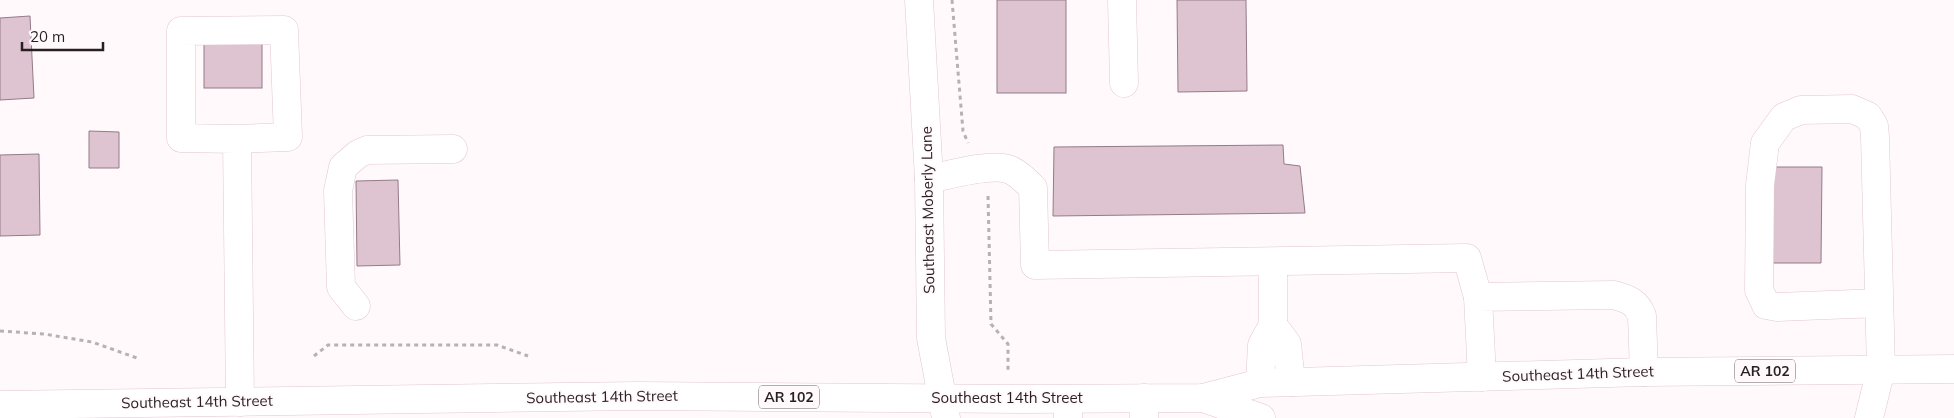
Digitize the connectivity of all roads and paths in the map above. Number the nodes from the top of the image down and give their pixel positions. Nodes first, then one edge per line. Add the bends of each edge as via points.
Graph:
1 (919, 0) edge
2 (952, 0) edge
3 (1122, 0) edge
4 (1124, 83) dead end
5 (237, 139) junction
6 (453, 148) dead end
7 (970, 150) dead end
8 (929, 178) junction
9 (988, 196) dead end
10 (1273, 262) junction
11 (1478, 298) junction
12 (1879, 303) junction
13 (356, 306) dead end
14 (1273, 325) junction
15 (0, 331) edge
16 (1008, 344) dead end
17 (314, 356) dead end
18 (528, 356) dead end
19 (137, 358) dead end
20 (1954, 369) edge
21 (1881, 370) junction
22 (1644, 372) junction
23 (1482, 377) junction
24 (1260, 382) junction
25 (1291, 382) junction
26 (1203, 398) junction
27 (240, 402) junction
28 (0, 405) edge
29 (944, 408) edge
30 (1068, 408) edge
31 (1144, 408) edge
32 (1261, 418) edge
33 (1869, 418) edge

1 - 8 main road, Southeast Moberly Lane
2 - 7 path via 963,131
3 - 4 main road
5 - 5 main road via 180,138 181,31 284,30 288,137
5 - 27 main road
6 - 13 main road via 367,150 343,167 338,191 341,287
8 - 10 main road via 986,168 1008,168 1018,174 1034,188 1035,265
8 - 29 main road, Southeast Moberly Lane via 930,323
9 - 16 path via 991,324
10 - 11 main road via 1467,258
10 - 14 main road
11 - 22 main road via 1614,295 1630,299 1639,307 1642,316
11 - 23 main road
12 - 12 main road via 1777,307 1766,305 1759,290 1760,185 1766,144 1784,118 1801,110 1852,109 1868,116 1874,126
12 - 21 main road
14 - 24 main road via 1262,345
14 - 25 main road via 1287,344
15 - 19 path via 92,342
17 - 18 path via 328,345 497,345
20 - 21 main road, Southeast 14th Street / AR 102
21 - 22 main road, Southeast 14th Street / AR 102
21 - 33 main road
22 - 23 main road, Southeast 14th Street / AR 102
23 - 25 main road, Southeast 14th Street / AR 102
24 - 25 main road, Southeast 14th Street / AR 102
24 - 26 main road, Southeast 14th Street / AR 102
26 - 31 main road, Southeast 14th Street / AR 102
26 - 32 main road, Southeast 14th Street / AR 102
27 - 28 main road, Southeast 14th Street / AR 102
27 - 29 main road, Southeast 14th Street / AR 102 via 638,396
29 - 30 main road, Southeast 14th Street / AR 102
30 - 31 main road, Southeast 14th Street / AR 102

